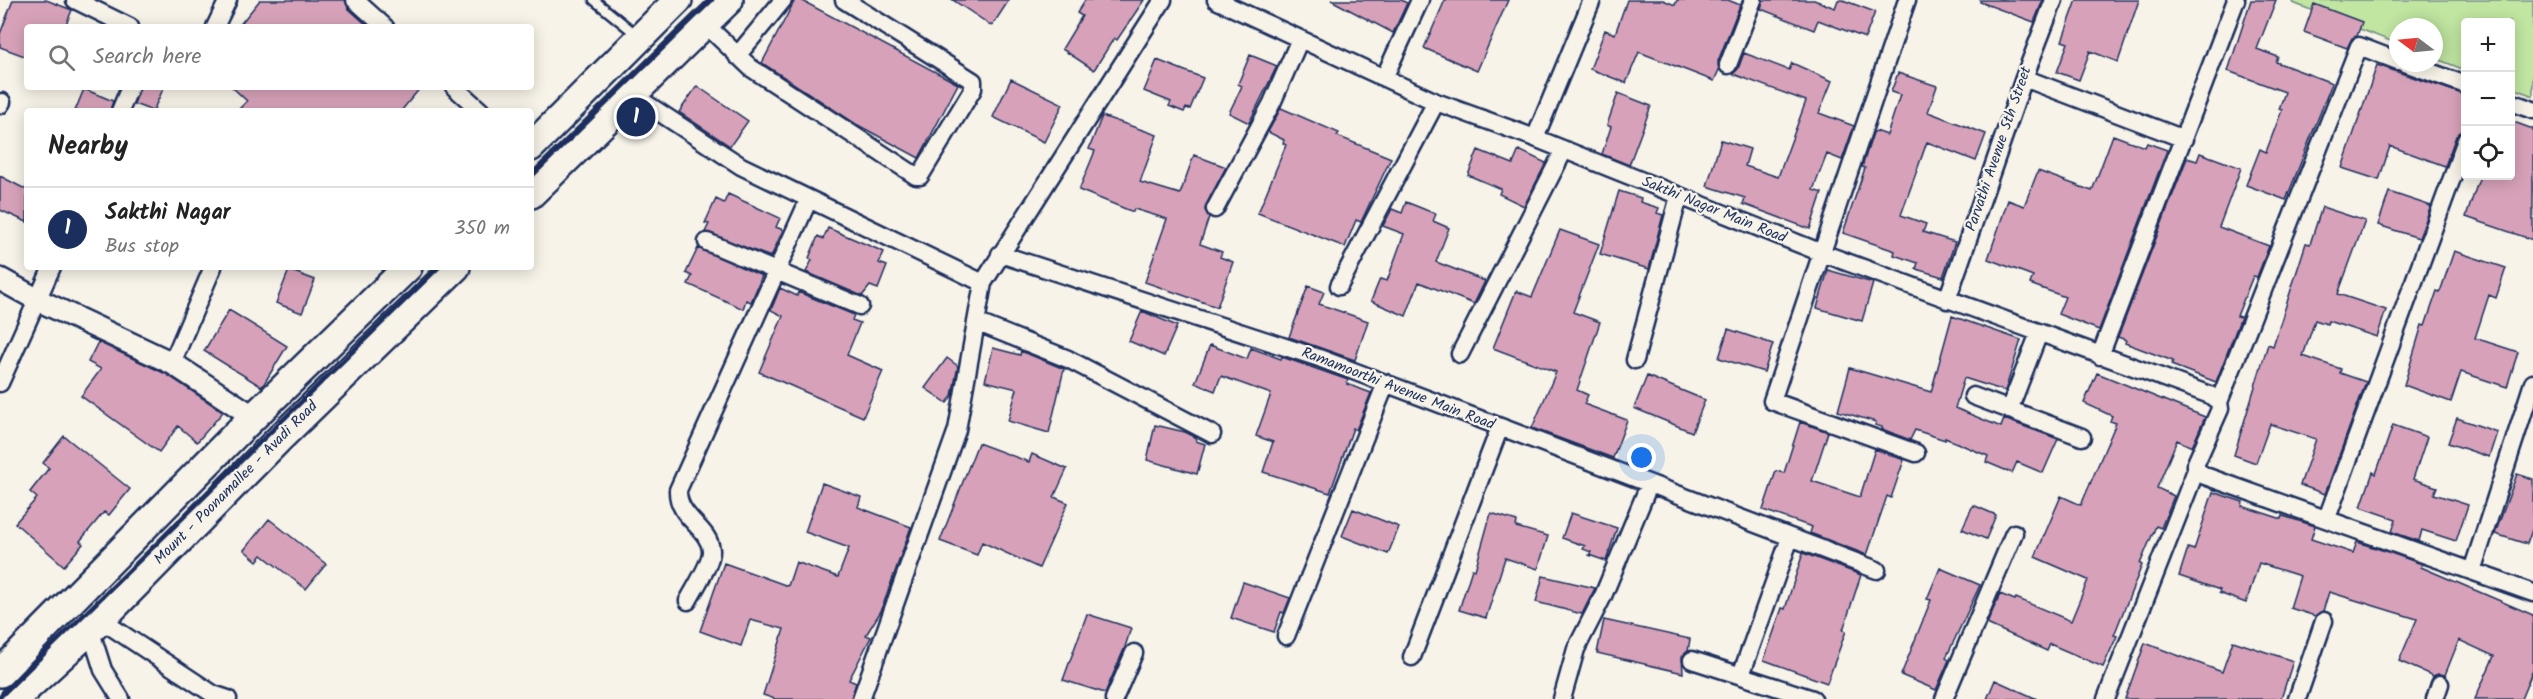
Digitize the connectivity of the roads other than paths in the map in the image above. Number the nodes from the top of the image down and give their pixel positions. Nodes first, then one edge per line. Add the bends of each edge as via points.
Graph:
1 (228, 0) edge
2 (355, 0) edge
3 (594, 0) edge
4 (678, 0) edge
5 (729, 0) edge
6 (783, 0) edge
7 (844, 0) edge
8 (1163, 0) edge
9 (1216, 0) edge
10 (1420, 0) edge
11 (1592, 0) edge
12 (1753, 0) edge
13 (1907, 0) edge
14 (2054, 0) edge
15 (2236, 0) edge
16 (80, 1) edge
17 (124, 24) edge
18 (216, 24) edge
19 (383, 24) edge
20 (705, 24) junction
21 (640, 38) junction
22 (1300, 39) junction
23 (737, 56) junction
24 (2389, 58) edge
25 (1728, 65) dead end
26 (2429, 72) edge
27 (1384, 78) junction
28 (2024, 78) junction
29 (2461, 83) edge
30 (129, 90) edge
31 (457, 90) edge
32 (633, 95) junction
33 (1436, 102) junction
34 (2515, 103) edge
35 (121, 108) edge
36 (478, 108) edge
37 (2533, 110) edge
38 (1535, 138) junction
39 (2184, 138) junction
40 (534, 144) edge
41 (1564, 150) junction
42 (2461, 154) edge
43 (534, 191) edge
44 (1679, 196) junction
45 (809, 199) junction
46 (1215, 209) dead end
47 (707, 242) dead end
48 (1822, 253) junction
49 (1000, 254) junction
50 (51, 270) edge
51 (212, 270) edge
52 (405, 270) edge
53 (453, 270) edge
54 (776, 271) junction
55 (0, 279) edge
56 (983, 283) junction
57 (1339, 286) dead end
58 (38, 300) junction
59 (375, 300) junction
60 (1947, 300) junction
61 (860, 306) dead end
62 (976, 322) junction
63 (397, 324) junction
64 (2039, 333) junction
65 (1460, 354) dead end
66 (2100, 356) junction
67 (1635, 360) dead end
68 (172, 363) junction
69 (0, 383) edge
70 (1386, 383) junction
71 (2533, 383) edge
72 (1972, 396) dead end
73 (2219, 402) junction
74 (2009, 410) junction
75 (246, 425) junction
76 (1500, 428) junction
77 (1212, 434) dead end
78 (2082, 437) dead end
79 (1916, 453) dead end
80 (260, 458) junction
81 (2196, 470) junction
82 (1649, 485) junction
83 (2327, 518) junction
84 (2014, 533) dead end
85 (1790, 538) junction
86 (1877, 570) dead end
87 (2472, 571) junction
88 (2533, 593) edge
89 (688, 601) dead end
90 (2324, 621) dead end
91 (95, 624) junction
92 (1286, 636) dead end
93 (1134, 653) dead end
94 (1412, 657) dead end
95 (1692, 660) dead end
96 (0, 672) edge
97 (1741, 675) junction
98 (15, 699) edge
99 (121, 699) edge
100 (228, 699) edge
101 (861, 699) edge
102 (1114, 699) edge
103 (1562, 699) edge
104 (1813, 699) edge
105 (1944, 699) edge
106 (2106, 699) edge
107 (2297, 699) edge

1 - 18 street
2 - 19 street
3 - 21 lane
4 - 21 main road
5 - 20 main road
6 - 23 street
7 - 23 street via 973,81 973,90 920,176
8 - 49 street
9 - 22 street, Sakthi Nagar Main Road
10 - 27 street
11 - 38 street
12 - 25 street
13 - 48 street
14 - 28 street, Parvathi Avenue 5th Street
15 - 39 street
16 - 17 street
20 - 23 street
20 - 32 main road
21 - 40 main road
22 - 27 street, Sakthi Nagar Main Road
22 - 46 street via 1272,103
24 - 73 street via 2359,46
26 - 29 street
27 - 33 street, Sakthi Nagar Main Road
28 - 39 street
28 - 60 street, Parvathi Avenue 5th Street
30 - 35 street
31 - 36 street
32 - 43 main road
32 - 45 street via 741,166
33 - 38 street, Sakthi Nagar Main Road
33 - 57 street
34 - 37 street
38 - 41 street, Sakthi Nagar Main Road
39 - 66 street
41 - 44 street, Sakthi Nagar Main Road
41 - 65 street
42 - 83 street
44 - 48 street, Sakthi Nagar Main Road
44 - 67 street
45 - 54 street
45 - 56 street
47 - 54 street
48 - 60 street, Sakthi Nagar Main Road
48 - 79 street via 1772,401
49 - 56 street
49 - 70 street, Ramamoorthi Avenue Main Road
50 - 58 street
51 - 68 street
52 - 59 main road
53 - 63 main road, Mount - Poonamallee - Avadi Road
54 - 61 street
54 - 89 street via 678,490 681,508 711,549
55 - 58 street
56 - 62 street
58 - 68 street
58 - 69 street
59 - 63 main road
59 - 75 main road
60 - 64 street, Sakthi Nagar Main Road
62 - 77 street via 1068,359
62 - 101 street via 957,430
63 - 80 main road, Mount - Poonamallee - Avadi Road
64 - 66 street, Sakthi Nagar Main Road
64 - 74 street
66 - 73 street, Sakthi Nagar Main Road via 2210,395
68 - 75 street
70 - 76 street, Ramamoorthi Avenue Main Road
70 - 92 street
71 - 87 street
72 - 74 street
73 - 81 street via 2220,409
74 - 78 street
75 - 80 main road
75 - 96 main road
76 - 82 street, Ramamoorthi Avenue Main Road
76 - 94 street
80 - 91 main road, Mount - Poonamallee - Avadi Road
81 - 83 street
81 - 106 street
82 - 85 street, Ramamoorthi Avenue Main Road
82 - 103 street via 1603,596 1576,649
83 - 87 street
84 - 105 street
85 - 86 street, Ramamoorthi Avenue Main Road
85 - 97 street
87 - 88 street
90 - 107 street
91 - 98 main road, Mount - Poonamallee - Avadi Road
91 - 99 street via 103,670
91 - 100 street via 213,694
93 - 102 street
95 - 97 street
97 - 104 street

